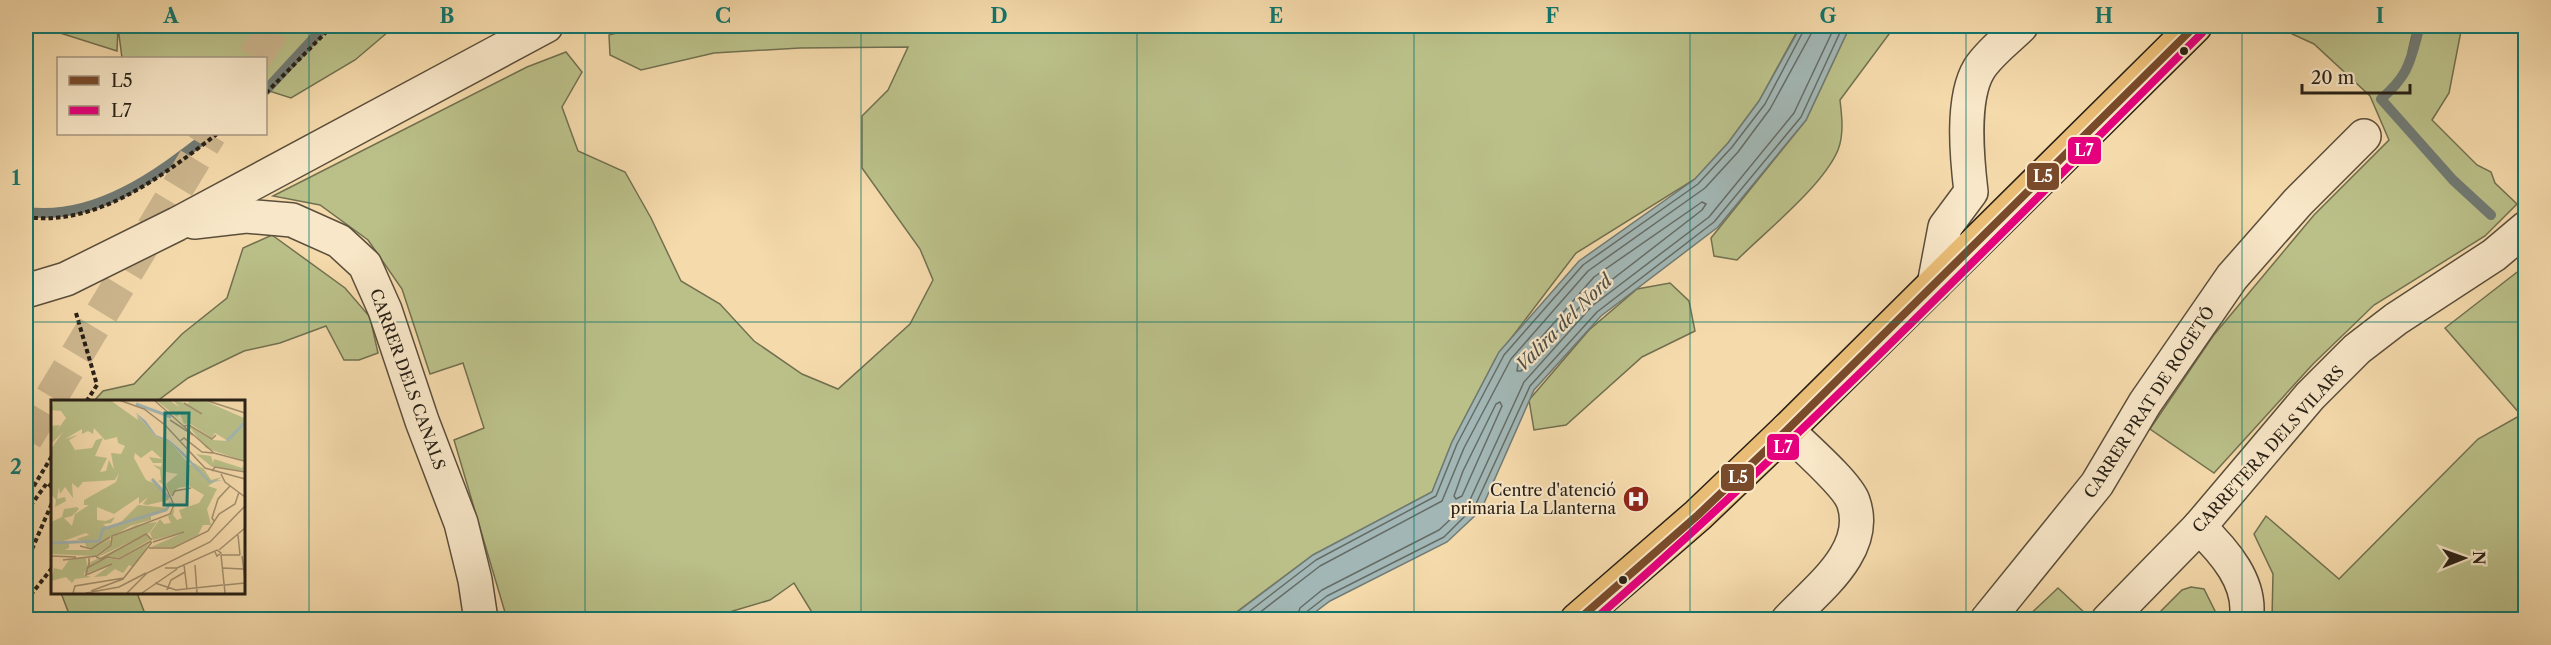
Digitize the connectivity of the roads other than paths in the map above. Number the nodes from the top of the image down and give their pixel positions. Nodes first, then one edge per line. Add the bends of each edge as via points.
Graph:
1 (546, 26) edge
2 (2021, 26) edge
3 (2176, 26) edge
4 (2195, 26) edge
5 (2165, 56) junction
6 (2364, 136) dead end
7 (177, 224) junction
8 (2526, 228) edge
9 (1934, 285) junction
10 (26, 291) edge
11 (1787, 430) junction
12 (2199, 527) junction
13 (481, 620) edge
14 (1577, 620) edge
15 (1788, 620) edge
16 (1987, 620) edge
17 (2108, 620) edge
18 (2246, 620) edge

1 - 7 street, CARRER DELS CANALS
2 - 9 street via 1979,69 1968,96 1971,192 1945,227
3 - 5 street
4 - 5 main road
5 - 9 main road
6 - 16 street, CARRER PRAT DE ROGETÓ via 2232,276 2145,403 2097,484
7 - 10 street, CARRER DELS CANALS via 66,279
7 - 13 street, CARRER DELS CANALS via 246,216 292,220 339,241 365,265 385,310 461,523
8 - 12 street, CARRETERA DELS VILARS via 2494,255 2357,349 2310,396
9 - 11 main road
11 - 14 main road via 1698,515
11 - 15 street via 1847,492 1853,500 1856,521 1855,541 1841,563
12 - 17 street, CARRETERA DELS VILARS
12 - 18 street via 2236,570 2248,612

